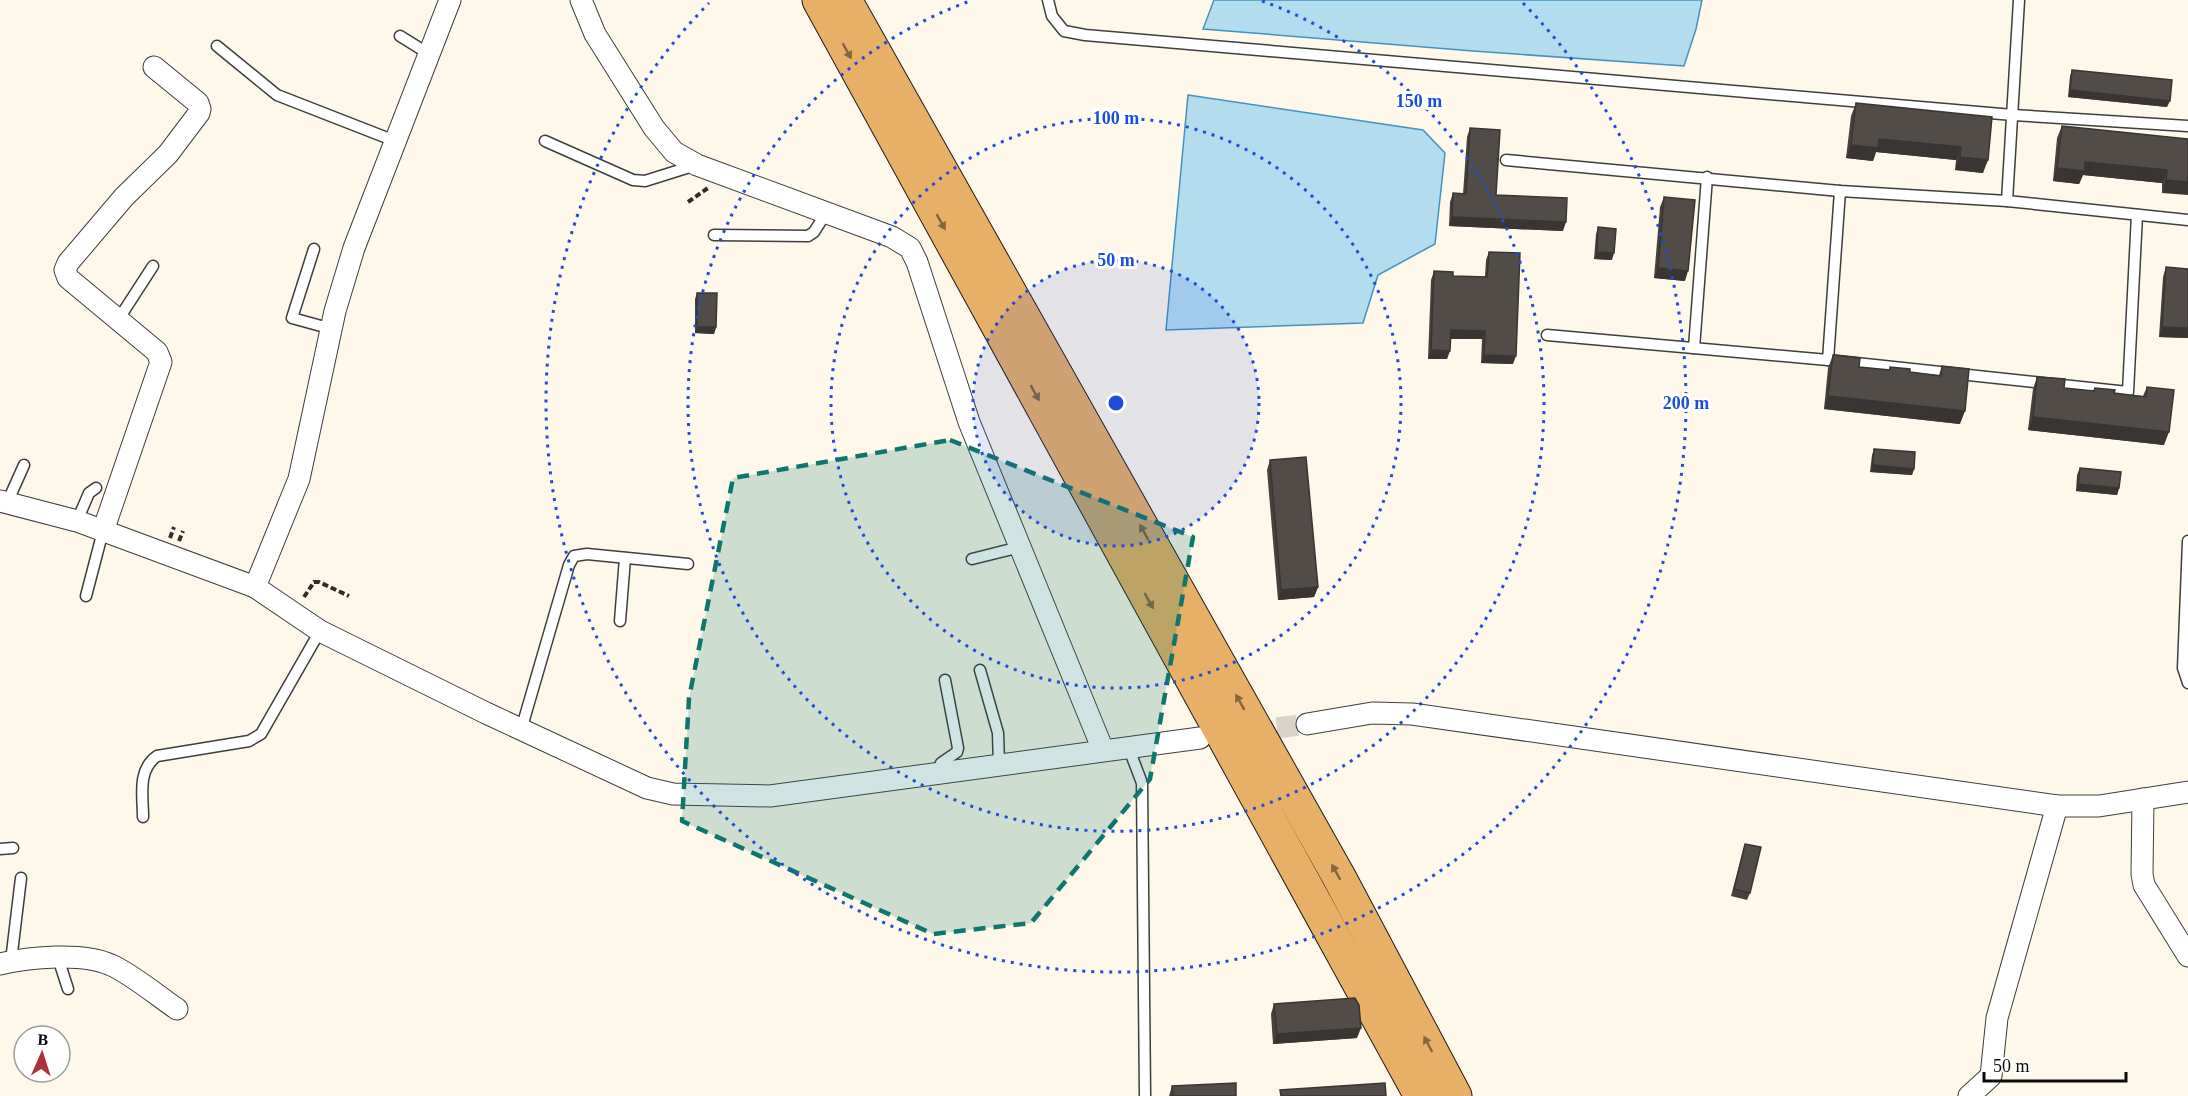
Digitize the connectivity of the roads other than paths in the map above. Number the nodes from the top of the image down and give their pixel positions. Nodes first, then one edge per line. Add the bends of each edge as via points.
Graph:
1 (450, 0) edge
2 (581, 0) edge
3 (819, 0) edge
4 (844, 0) edge
5 (1048, 0) edge
6 (2019, 0) edge
7 (400, 36) dead end
8 (216, 46) dead end
9 (429, 54) junction
10 (154, 68) dead end
11 (2013, 115) junction
12 (2188, 126) edge
13 (395, 141) junction
14 (545, 141) dead end
15 (1506, 160) dead end
16 (698, 165) junction
17 (1707, 177) junction
18 (1840, 190) junction
19 (2007, 201) junction
20 (826, 213) junction
21 (2137, 215) junction
22 (2188, 220) edge
23 (714, 235) dead end
24 (314, 249) dead end
25 (153, 266) dead end
26 (118, 320) junction
27 (332, 329) junction
28 (1547, 335) dead end
29 (1694, 348) junction
30 (1828, 360) junction
31 (24, 465) dead end
32 (96, 488) dead end
33 (4, 502) edge
34 (77, 521) junction
35 (103, 531) junction
36 (2188, 541) edge
37 (1020, 548) junction
38 (625, 558) junction
39 (972, 559) dead end
40 (688, 564) dead end
41 (255, 587) junction
42 (86, 596) dead end
43 (620, 621) dead end
44 (320, 631) junction
45 (980, 670) dead end
46 (945, 680) dead end
47 (2188, 683) edge
48 (1307, 724) tunnel mouth
49 (521, 730) junction
50 (1200, 738) dead end
51 (1129, 748) junction
52 (1103, 750) junction
53 (999, 764) junction
54 (938, 772) junction
55 (2188, 792) edge
56 (2143, 799) junction
57 (2056, 806) junction
58 (143, 817) dead end
59 (13, 848) dead end
60 (0, 849) edge
61 (21, 878) dead end
62 (2188, 956) edge
63 (58, 958) junction
64 (5, 963) edge
65 (68, 989) dead end
66 (177, 1009) dead end
67 (1145, 1096) edge
68 (1421, 1096) edge
69 (1455, 1096) edge
70 (1969, 1096) edge

1 - 9 street
2 - 16 street via 595,34 654,128 674,152
3 -> 68 highway
69 -> 4 highway via 1339,877
5 - 11 lane via 1052,16 1064,31 1085,35
6 - 11 lane
7 - 9 lane
8 - 13 lane via 277,95
9 - 13 street
10 - 26 street via 198,103 199,113 168,154 124,197 65,270 68,278
11 - 12 lane
11 - 19 lane
13 - 27 street via 354,248
14 - 16 lane via 633,180 645,181
15 - 17 lane
16 - 20 street
17 - 18 lane
17 - 29 lane
18 - 19 lane
18 - 30 lane
19 - 21 lane
20 - 23 lane via 808,236
20 - 37 street via 892,237 910,248 969,422
21 - 22 lane
21 - 30 lane via 2128,392
24 - 27 lane via 292,318
25 - 26 lane
26 - 35 street via 157,352 161,362
27 - 41 street via 299,479
28 - 29 lane
29 - 30 lane
31 - 33 lane
32 - 34 lane via 89,493
33 - 34 street
34 - 35 street
35 - 41 street
35 - 42 lane
36 - 47 lane via 2183,668
37 - 39 lane
37 - 52 street
38 - 40 lane
38 - 43 lane
38 - 49 lane via 574,556
41 - 44 street
44 - 49 street
44 - 58 lane via 256,738 157,756 149,761 143,773
45 - 53 lane via 998,733
46 - 54 lane via 958,748 941,763
48 - 57 street via 1372,713 1412,714
49 - 54 street via 647,788 673,794 770,796
50 - 51 street
51 - 52 street
51 - 67 lane via 1142,783
52 - 53 street
53 - 54 street
55 - 56 street
56 - 57 street via 2099,806
56 - 62 street via 2144,885
57 - 70 street via 1997,1018 1991,1076
59 - 60 lane
61 - 64 lane
63 - 64 street
63 - 65 lane
63 - 66 street via 96,959 113,965

